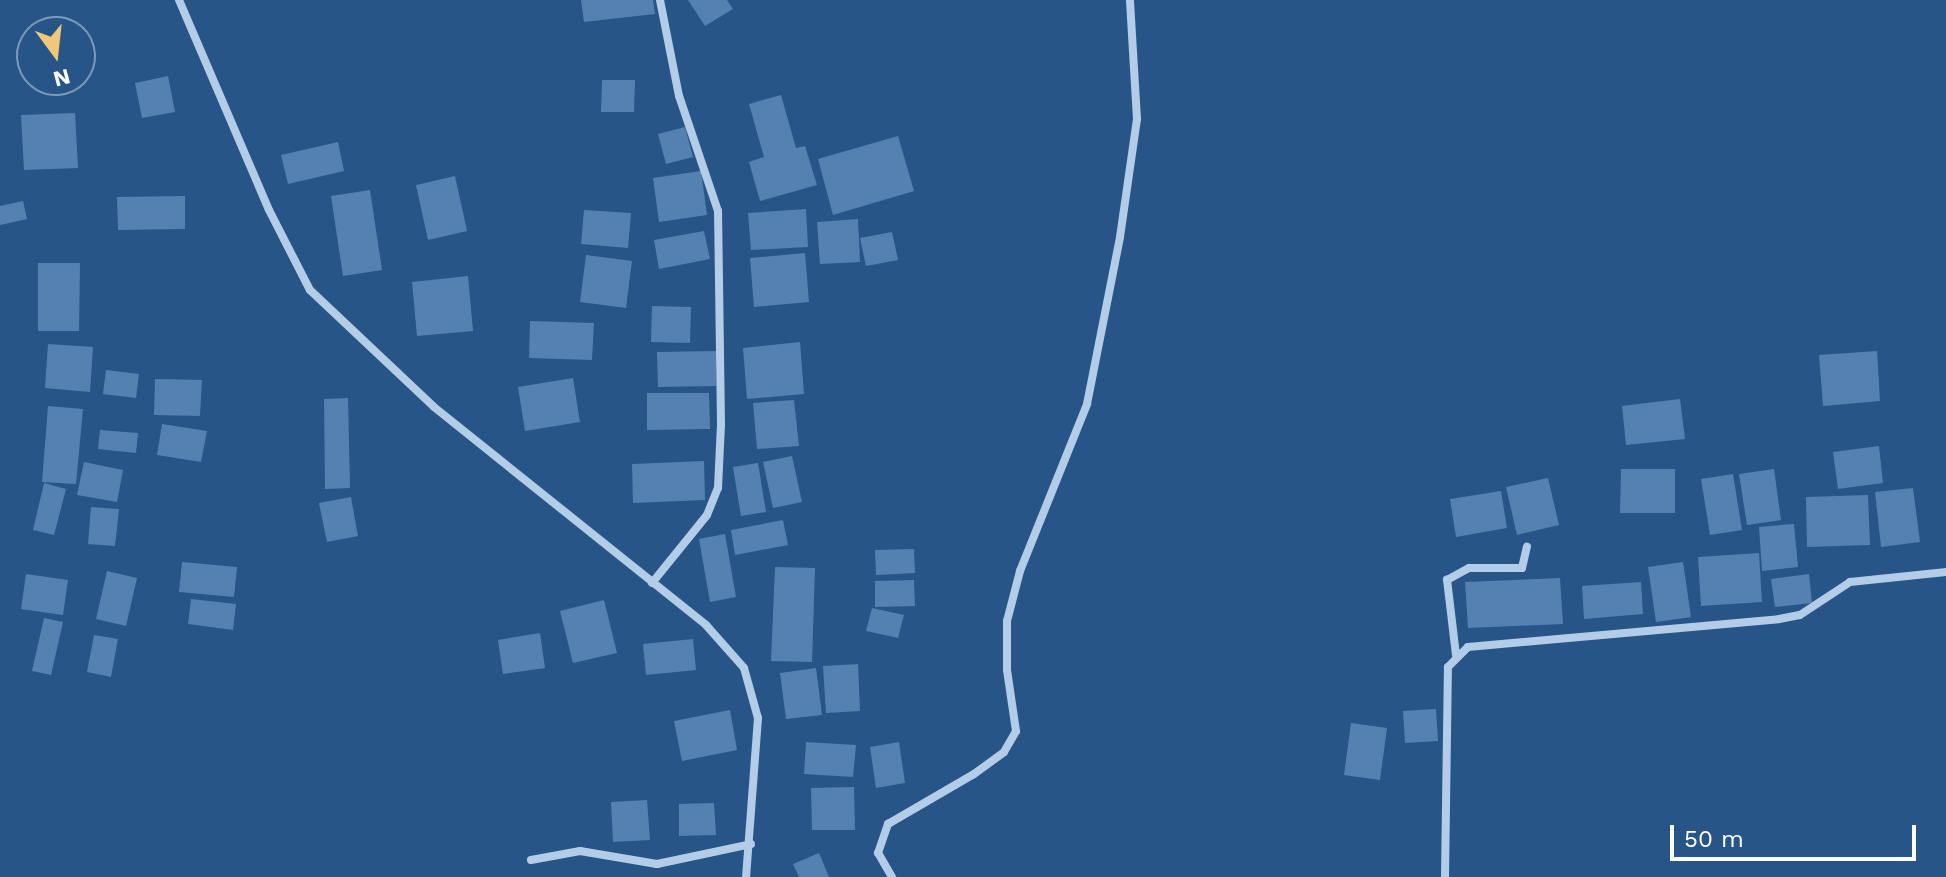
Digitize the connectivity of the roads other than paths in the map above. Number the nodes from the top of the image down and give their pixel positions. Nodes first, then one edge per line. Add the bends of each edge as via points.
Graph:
1 (179, 0) edge
2 (660, 0) edge
3 (1130, 0) edge
4 (1527, 547) dead end
5 (1946, 572) edge
6 (652, 583) junction
7 (1456, 655) junction
8 (751, 844) junction
9 (531, 860) dead end
10 (746, 877) edge
11 (892, 877) edge
12 (1445, 877) edge

1 - 6 street via 269,210 310,290 434,407
2 - 6 street via 679,96 718,211 721,424 718,488 707,515
3 - 11 street via 1137,119 1120,237 1087,404 1020,571 1007,621 1016,731 1004,752 974,774 888,824 878,853
4 - 7 street via 1522,568 1469,568 1447,580
5 - 7 street via 1850,582 1800,615 1779,619 1488,644
6 - 8 street via 706,625 744,668 758,718
7 - 12 street via 1448,667
8 - 9 street via 657,864 580,851
8 - 10 street

